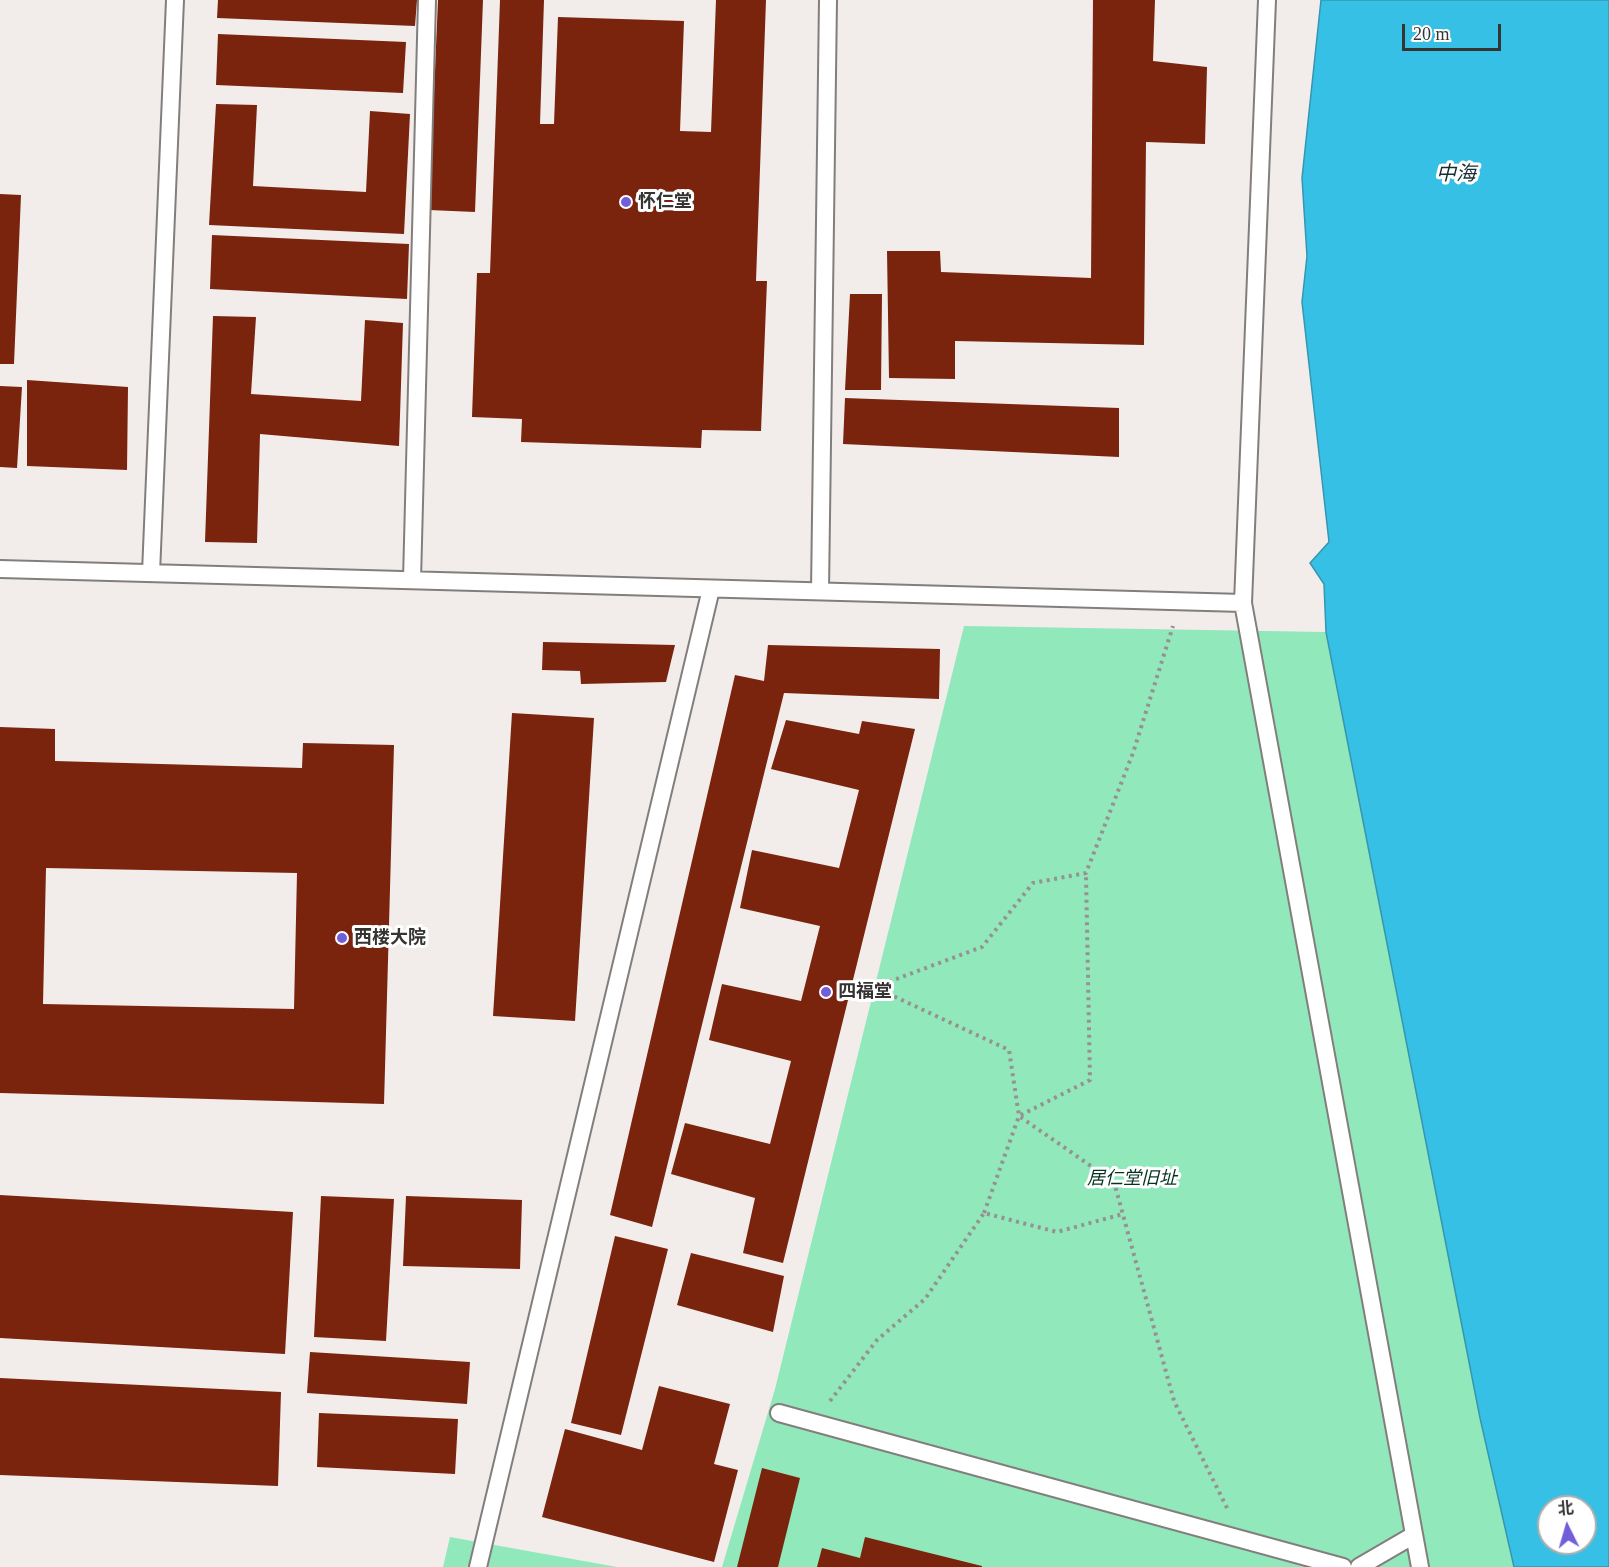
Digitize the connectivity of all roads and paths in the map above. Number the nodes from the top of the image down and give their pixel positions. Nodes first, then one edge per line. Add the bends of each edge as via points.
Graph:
1 (175, 0) edge
2 (426, 0) edge
3 (828, 0) edge
4 (1267, 0) edge
5 (0, 569) edge
6 (151, 573) junction
7 (412, 580) junction
8 (711, 589) junction
9 (820, 591) junction
10 (1181, 602) junction
11 (1243, 603) junction
12 (1086, 873) junction
13 (1019, 1116) junction
14 (984, 1213) junction
15 (1123, 1215) junction
16 (779, 1413) dead end
17 (813, 1423) junction
18 (1414, 1535) junction
19 (1243, 1539) junction
20 (478, 1567) edge
21 (1343, 1567) edge
22 (1359, 1567) edge
23 (1420, 1567) edge

1 - 6 lane
2 - 7 lane
3 - 9 lane
4 - 11 lane
5 - 6 lane
6 - 7 lane
7 - 8 lane
8 - 9 lane
8 - 20 lane
9 - 10 lane
10 - 11 lane
10 - 12 path via 1133,753
11 - 18 lane
12 - 13 path via 1090,1080
12 - 13 path via 1033,884 982,947 874,987 1009,1050
13 - 14 path
13 - 15 path via 1114,1182
14 - 15 path via 1057,1232
14 - 17 path via 924,1299 877,1340
15 - 19 path via 1174,1401
16 - 17 lane
17 - 19 lane
18 - 22 lane
18 - 23 lane
19 - 21 lane

